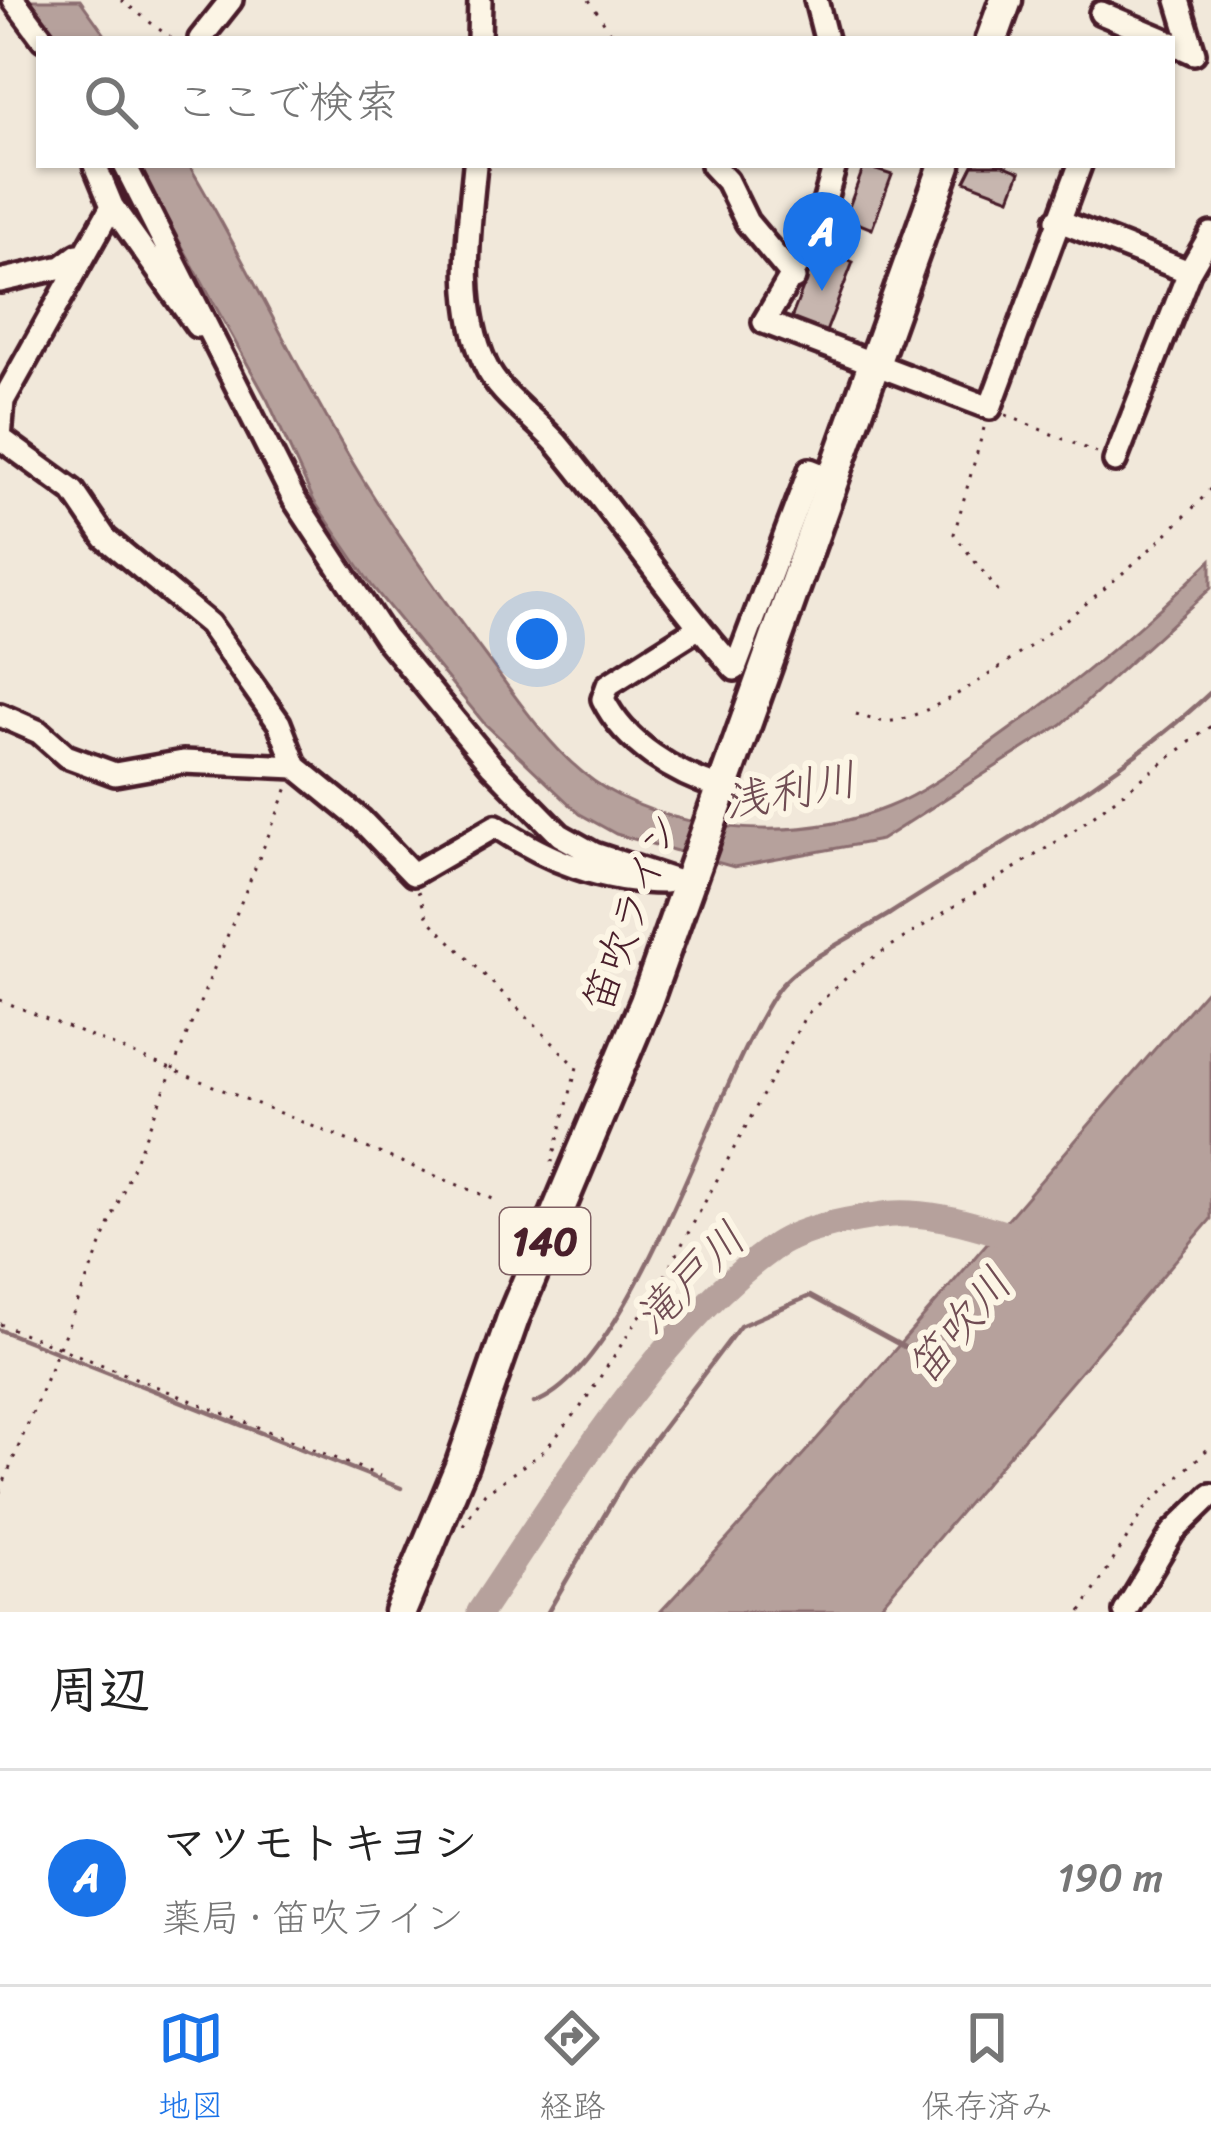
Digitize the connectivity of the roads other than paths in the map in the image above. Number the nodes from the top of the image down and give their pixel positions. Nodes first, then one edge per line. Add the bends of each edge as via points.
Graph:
1 (14, 0) edge
2 (231, 0) edge
3 (480, 0) edge
4 (816, 0) edge
5 (1006, 0) edge
6 (1178, 0) edge
7 (1102, 13) dead end
8 (1134, 33) edge
9 (41, 36) edge
10 (202, 36) edge
11 (479, 36) edge
12 (825, 36) edge
13 (993, 36) edge
14 (1175, 44) edge
15 (1203, 56) edge
16 (96, 168) edge
17 (126, 168) edge
18 (476, 168) edge
19 (715, 168) edge
20 (835, 168) edge
21 (944, 168) edge
22 (1079, 168) edge
23 (112, 206) junction
24 (1057, 220) junction
25 (1211, 234) edge
26 (83, 251) junction
27 (1190, 272) junction
28 (794, 278) junction
29 (0, 281) edge
30 (221, 355) junction
31 (871, 365) junction
32 (5, 387) edge
33 (0, 439) edge
34 (1115, 461) road end
35 (830, 478) junction
36 (698, 628) junction
37 (0, 715) edge
38 (296, 767) junction
39 (718, 796) junction
40 (684, 880) junction
41 (1211, 1495) edge
42 (400, 1612) edge
43 (1125, 1612) edge

1 - 9 street
2 - 10 street
3 - 11 street
4 - 12 street
5 - 13 highway
6 - 15 street
7 - 8 street
14 - 15 street
16 - 23 street
17 - 30 street
18 - 36 street via 467,276 487,370 607,503
19 - 28 street
20 - 28 street
21 - 31 highway, 笛吹ライン / 140
22 - 24 street
23 - 26 street
23 - 30 street
24 - 27 street
24 - 31 street via 989,407
25 - 27 street
26 - 29 street via 62,267
26 - 32 street
27 - 34 street
28 - 31 street via 764,322
30 - 40 street via 350,590 492,766 560,835 594,854
31 - 35 highway, 笛吹ライン / 140
32 - 33 street
33 - 38 street via 73,491 105,538 209,625 279,723
35 - 36 street via 810,470 735,669
35 - 39 highway, 笛吹ライン / 140
36 - 39 street via 608,685 603,699 645,749
37 - 38 street via 39,732 66,756 115,774 183,762
38 - 40 street via 412,874 496,826 566,867 635,882
39 - 40 highway, 笛吹ライン / 140
40 - 42 highway, 笛吹ライン / 140
41 - 43 street via 1174,1532

